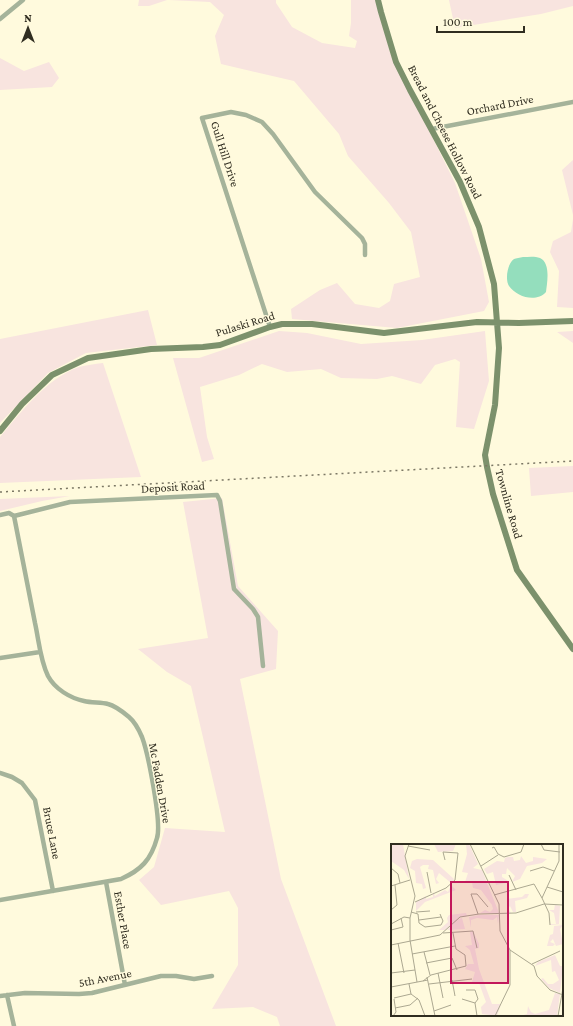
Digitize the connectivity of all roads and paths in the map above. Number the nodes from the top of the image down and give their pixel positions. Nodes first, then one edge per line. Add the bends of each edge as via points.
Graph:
1 (23, 0) edge
2 (378, 0) edge
3 (0, 18) edge
4 (573, 102) edge
5 (432, 129) junction
6 (365, 255) dead end
7 (573, 321) edge
8 (497, 322) junction
9 (270, 327) junction
10 (0, 431) edge
11 (0, 515) edge
12 (14, 516) junction
13 (573, 649) edge
14 (40, 652) junction
15 (0, 658) edge
16 (264, 666) dead end
17 (0, 772) edge
18 (106, 882) junction
19 (53, 891) junction
20 (0, 900) edge
21 (212, 976) dead end
22 (125, 985) junction
23 (7, 995) junction
24 (0, 996) edge
25 (14, 1026) edge

1 - 3 street
2 - 5 main road, Bread and Cheese Hollow Road via 396,62
4 - 5 street, Orchard Drive
5 - 8 main road, Bread and Cheese Hollow Road via 460,182 479,227 494,284
6 - 9 street, Gull Hill Drive via 362,238 315,192 262,122 231,112 202,118
7 - 8 main road, Pulaski Road
8 - 9 main road, Pulaski Road via 455,324 384,333 312,324 282,324
8 - 13 main road, Townline Road via 499,348 495,405 486,455 492,493 517,570
9 - 10 main road, Pulaski Road via 220,345 151,349 88,358 52,375 22,404
11 - 12 street, Deposit Road via 9,513
12 - 14 street, Mc Fadden Drive
12 - 16 street, Deposit Road via 70,502 217,495 234,589 258,617
14 - 15 street
14 - 18 street, Mc Fadden Drive via 49,677 62,691 79,700 108,704 120,709 131,718 142,738 159,823 158,836 145,864 133,874
17 - 19 street, Bruce Lane via 22,783 35,800
18 - 19 street, Mc Fadden Drive
18 - 22 street, Esther Place
19 - 20 street, Mc Fadden Drive
21 - 22 street, 5th Avenue via 194,979 161,976
22 - 23 street, 5th Avenue via 79,994
23 - 24 street, 5th Avenue
23 - 25 street

